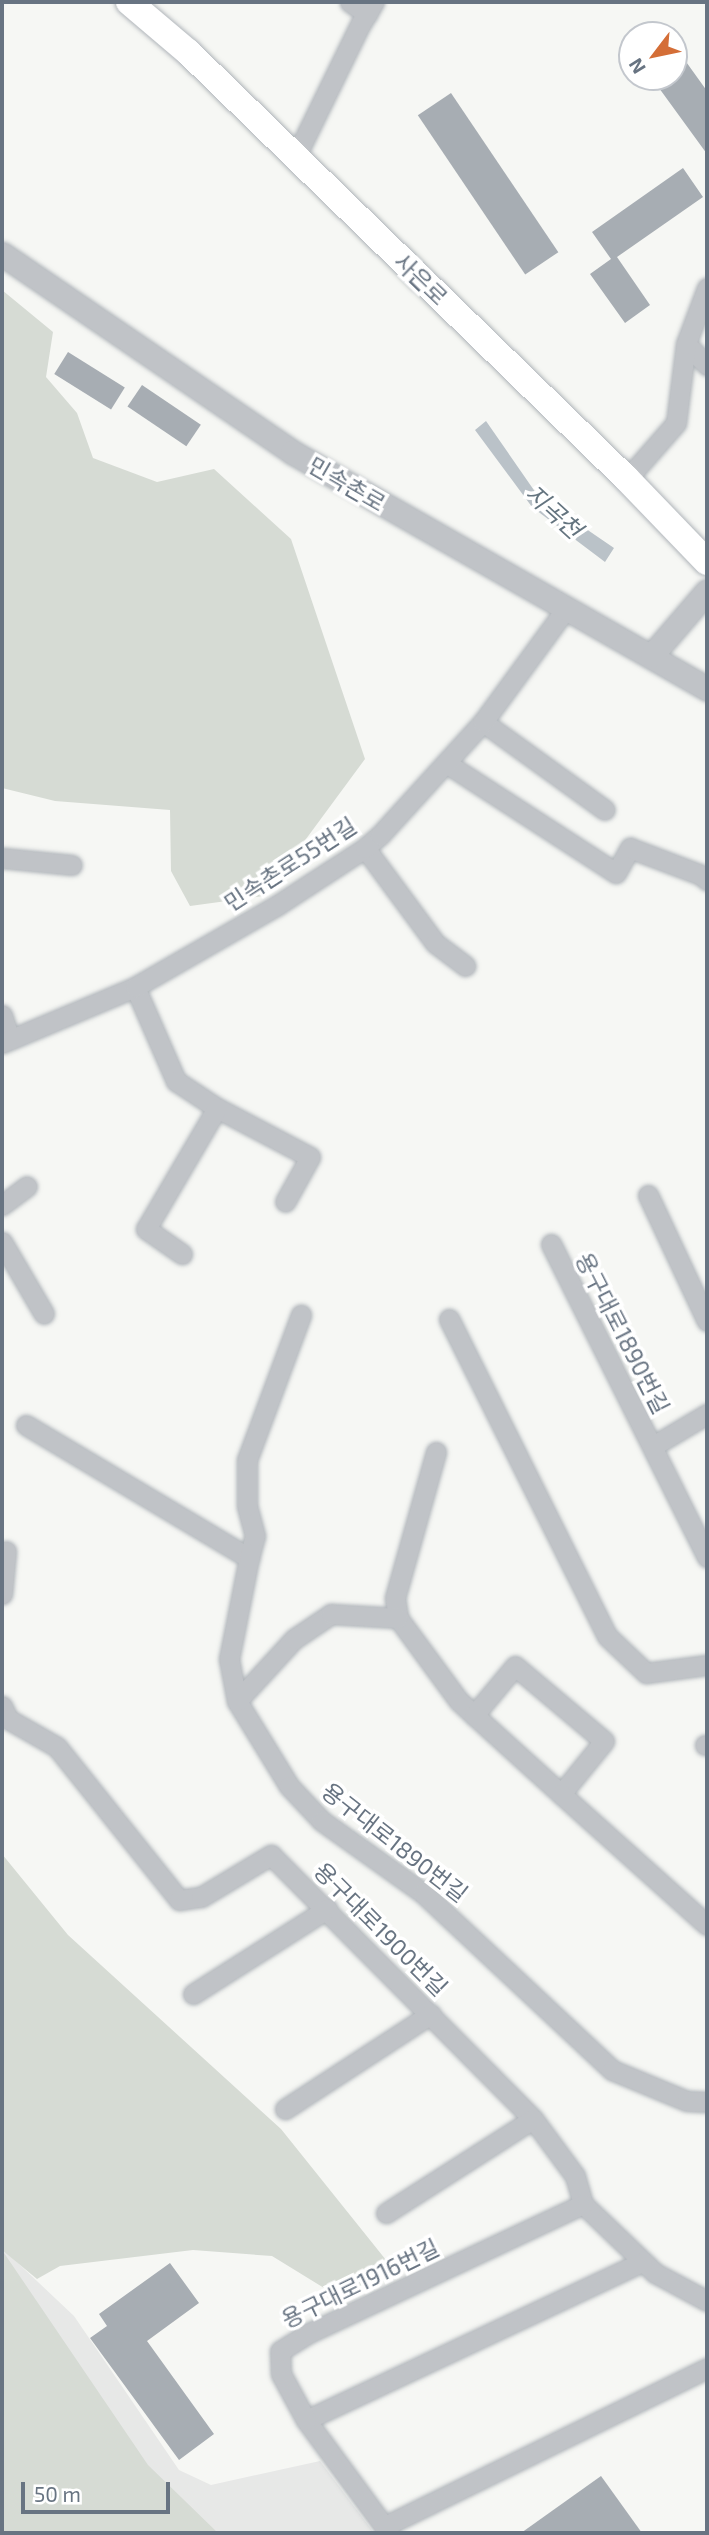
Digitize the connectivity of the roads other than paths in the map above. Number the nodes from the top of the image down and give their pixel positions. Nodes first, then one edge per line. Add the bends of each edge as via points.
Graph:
1 (129, 2) edge
2 (349, 2) edge
3 (371, 8) edge
4 (296, 156) junction
5 (2, 254) edge
6 (707, 288) edge
7 (686, 344) junction
8 (707, 365) edge
9 (627, 479) junction
10 (707, 562) edge
11 (707, 591) edge
12 (565, 610) junction
13 (652, 655) junction
14 (707, 689) edge
15 (483, 722) junction
16 (446, 763) junction
17 (605, 810) dead end
18 (365, 848) junction
19 (2, 858) edge
20 (72, 865) dead end
21 (707, 880) edge
22 (465, 966) dead end
23 (135, 987) junction
24 (2, 1015) edge
25 (6, 1041) edge
26 (217, 1108) junction
27 (27, 1186) dead end
28 (648, 1195) dead end
29 (285, 1202) dead end
30 (2, 1205) edge
31 (2, 1242) edge
32 (551, 1244) dead end
33 (182, 1254) dead end
34 (44, 1314) dead end
35 (301, 1315) dead end
36 (449, 1319) dead end
37 (707, 1321) edge
38 (707, 1414) edge
39 (26, 1425) dead end
40 (653, 1446) junction
41 (436, 1452) dead end
42 (6, 1551) dead end
43 (707, 1557) edge
44 (249, 1558) junction
45 (2, 1594) edge
46 (398, 1618) junction
47 (707, 1664) edge
48 (237, 1701) junction
49 (2, 1706) edge
50 (474, 1714) junction
51 (561, 1794) junction
52 (327, 1909) junction
53 (707, 1925) edge
54 (194, 1994) dead end
55 (431, 2014) junction
56 (707, 2102) edge
57 (285, 2109) dead end
58 (533, 2119) junction
59 (583, 2204) junction
60 (386, 2213) dead end
61 (642, 2262) junction
62 (707, 2301) edge
63 (707, 2368) edge
64 (306, 2420) junction
65 (387, 2530) edge

1 - 4 main road, 사은로 via 188,51
2 - 3 street
3 - 4 street
4 - 9 main road, 사은로
5 - 12 street, 민속촌로 via 292,452
6 - 7 street
7 - 8 street
7 - 9 street via 676,423
9 - 10 main road, 사은로
11 - 13 street
12 - 13 street, 민속촌로
12 - 15 street, 민속촌로55번길
13 - 14 street, 민속촌로
15 - 16 street, 민속촌로55번길
15 - 17 street
16 - 18 street, 민속촌로55번길
16 - 21 street via 616,873 630,848
18 - 22 street via 435,943
18 - 23 street, 민속촌로55번길 via 276,906
19 - 20 street
23 - 25 street, 민속촌로55번길
23 - 26 street via 176,1081
24 - 25 street
26 - 29 street via 310,1157
26 - 33 street via 146,1229
27 - 30 street
28 - 37 street
31 - 34 street
32 - 40 street, 용구대로1890번길
35 - 44 street, 용구대로1890번길 via 247,1460 247,1506 255,1536
36 - 47 street via 607,1636 646,1673
38 - 40 street
39 - 44 street
40 - 43 street, 용구대로1890번길
41 - 46 street via 395,1598
42 - 45 street
44 - 48 street, 용구대로1890번길 via 229,1659
46 - 48 street via 331,1614 294,1639
46 - 50 street via 459,1701
48 - 56 street, 용구대로1890번길 via 289,1786 322,1821 423,1893 595,2056 612,2070 674,2096
49 - 52 street, 용구대로1900번길 via 8,1719 57,1747 179,1900 201,1897 271,1855
50 - 51 street
50 - 51 street via 515,1667 604,1741
51 - 53 street
52 - 54 street
52 - 55 street, 용구대로1900번길
55 - 57 street
55 - 58 street, 용구대로1900번길
58 - 59 street, 용구대로1900번길 via 575,2176
58 - 60 street
59 - 61 street, 용구대로1900번길
59 - 64 street, 용구대로1916번길 via 309,2333 280,2351 281,2374
61 - 62 street, 용구대로1900번길
61 - 64 street
63 - 65 street
64 - 65 street, 용구대로1916번길

